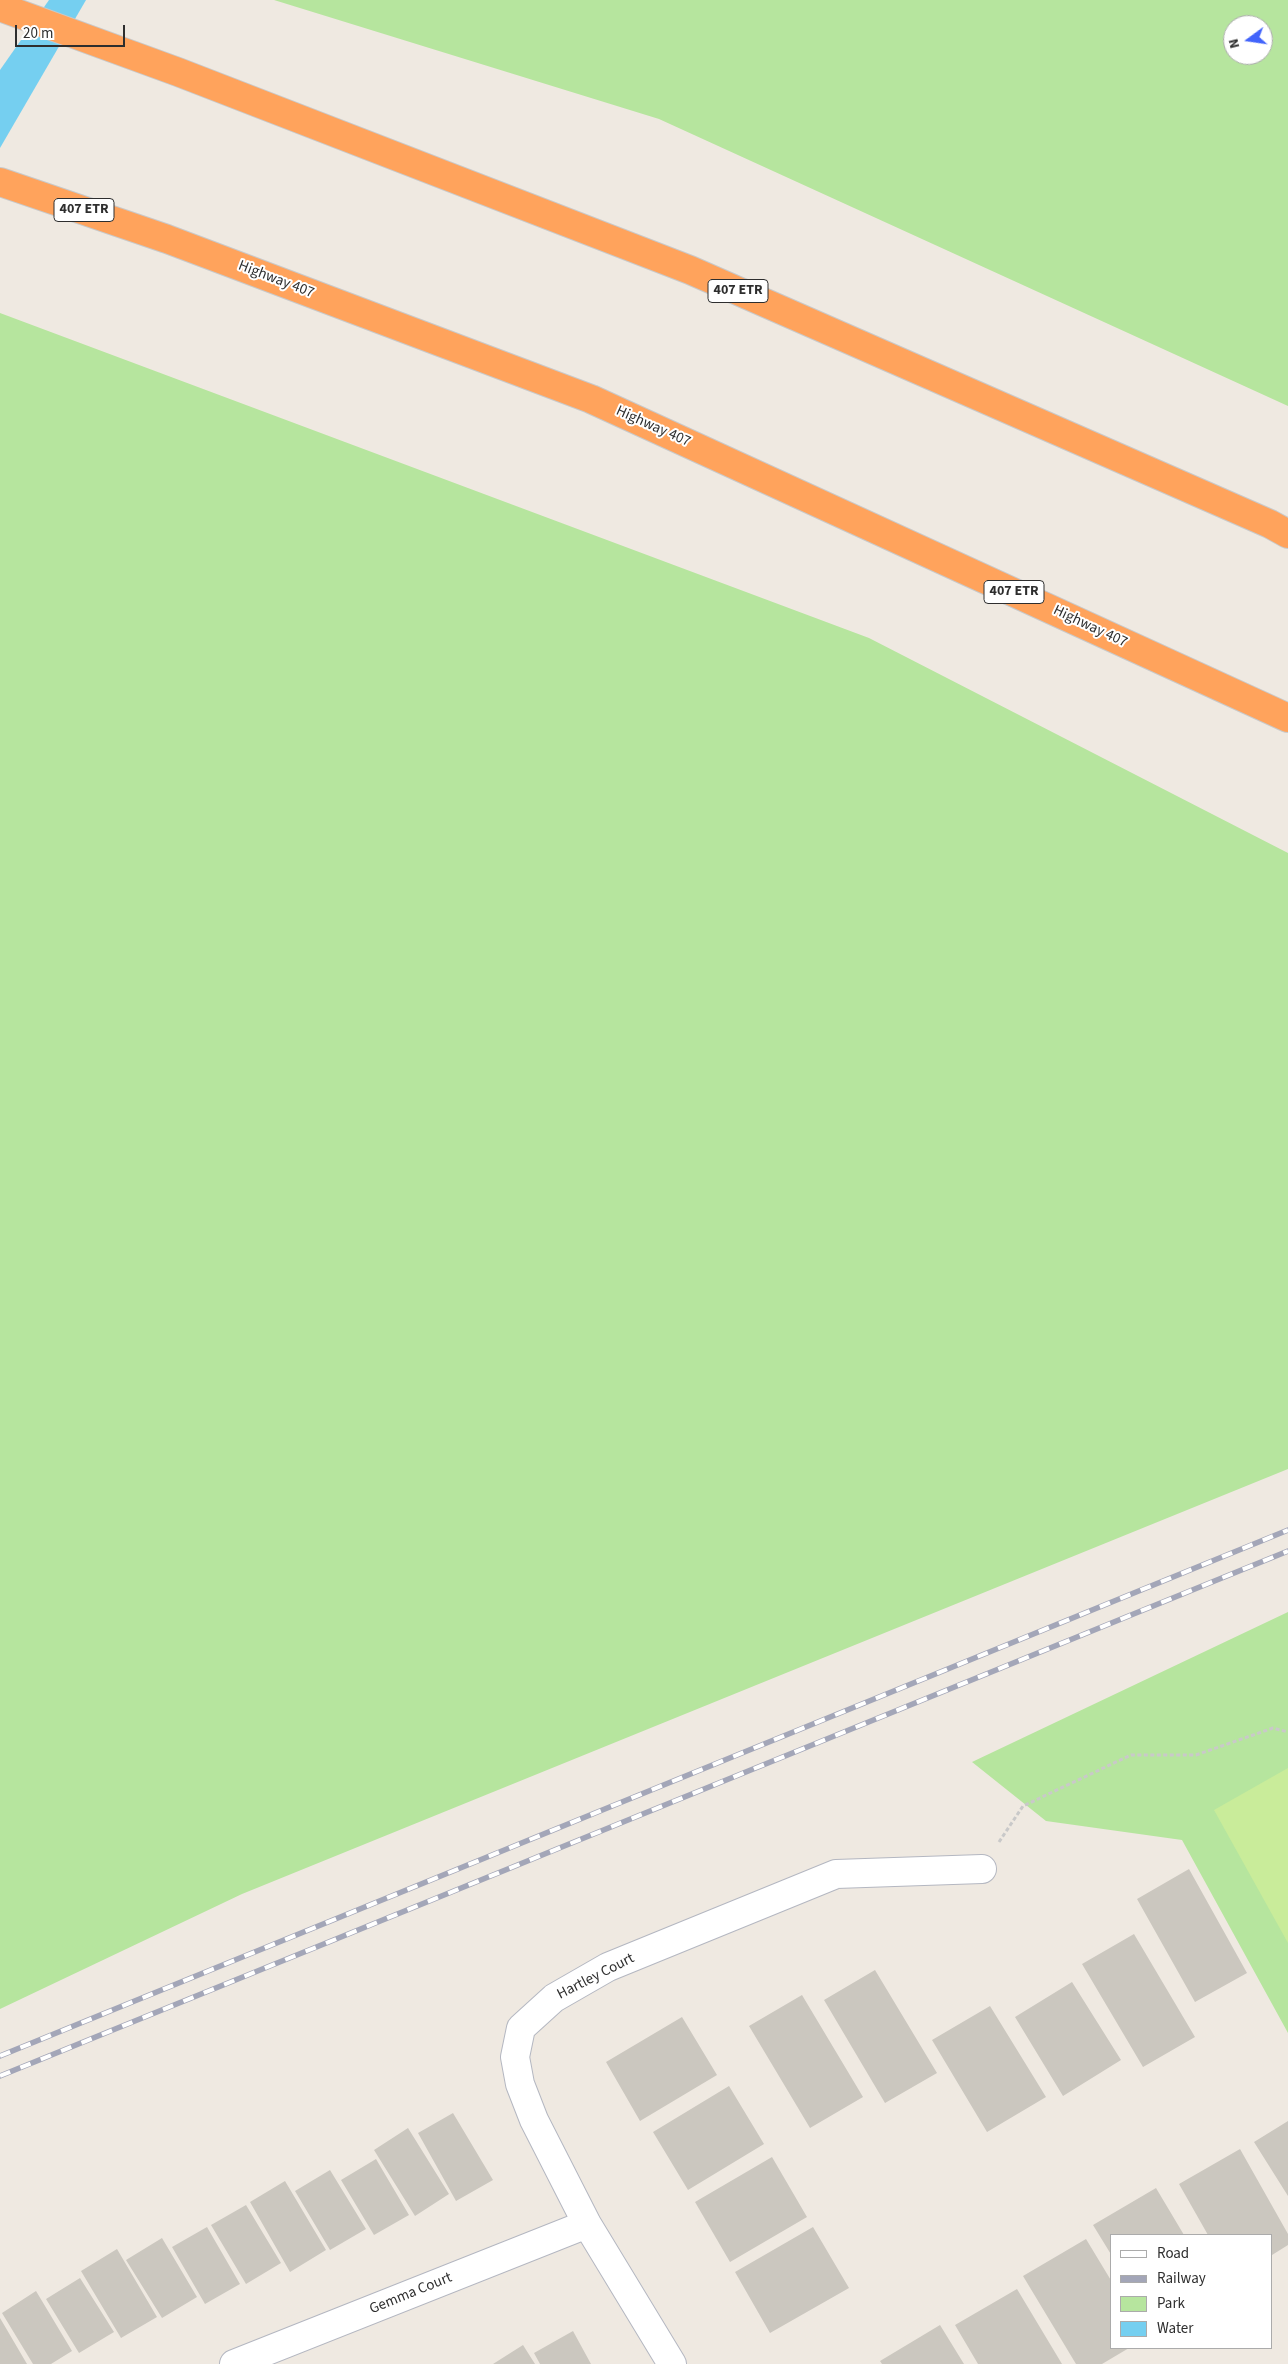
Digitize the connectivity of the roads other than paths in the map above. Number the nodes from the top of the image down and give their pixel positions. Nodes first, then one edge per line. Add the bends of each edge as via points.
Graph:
1 (0, 7) edge
2 (0, 182) edge
3 (1288, 534) edge
4 (1288, 718) edge
5 (982, 1869) road end
6 (587, 2224) junction
7 (234, 2364) edge
8 (672, 2364) edge

1 - 3 highway, 407 ETR via 178,72 690,270
2 - 4 highway, Highway 407 / 407 ETR via 167,238 591,399
5 - 6 street, Hartley Court via 836,1874 608,1967 554,1998 522,2028 515,2057 520,2084 534,2120
6 - 7 street, Gemma Court
6 - 8 street, Hartley Court

